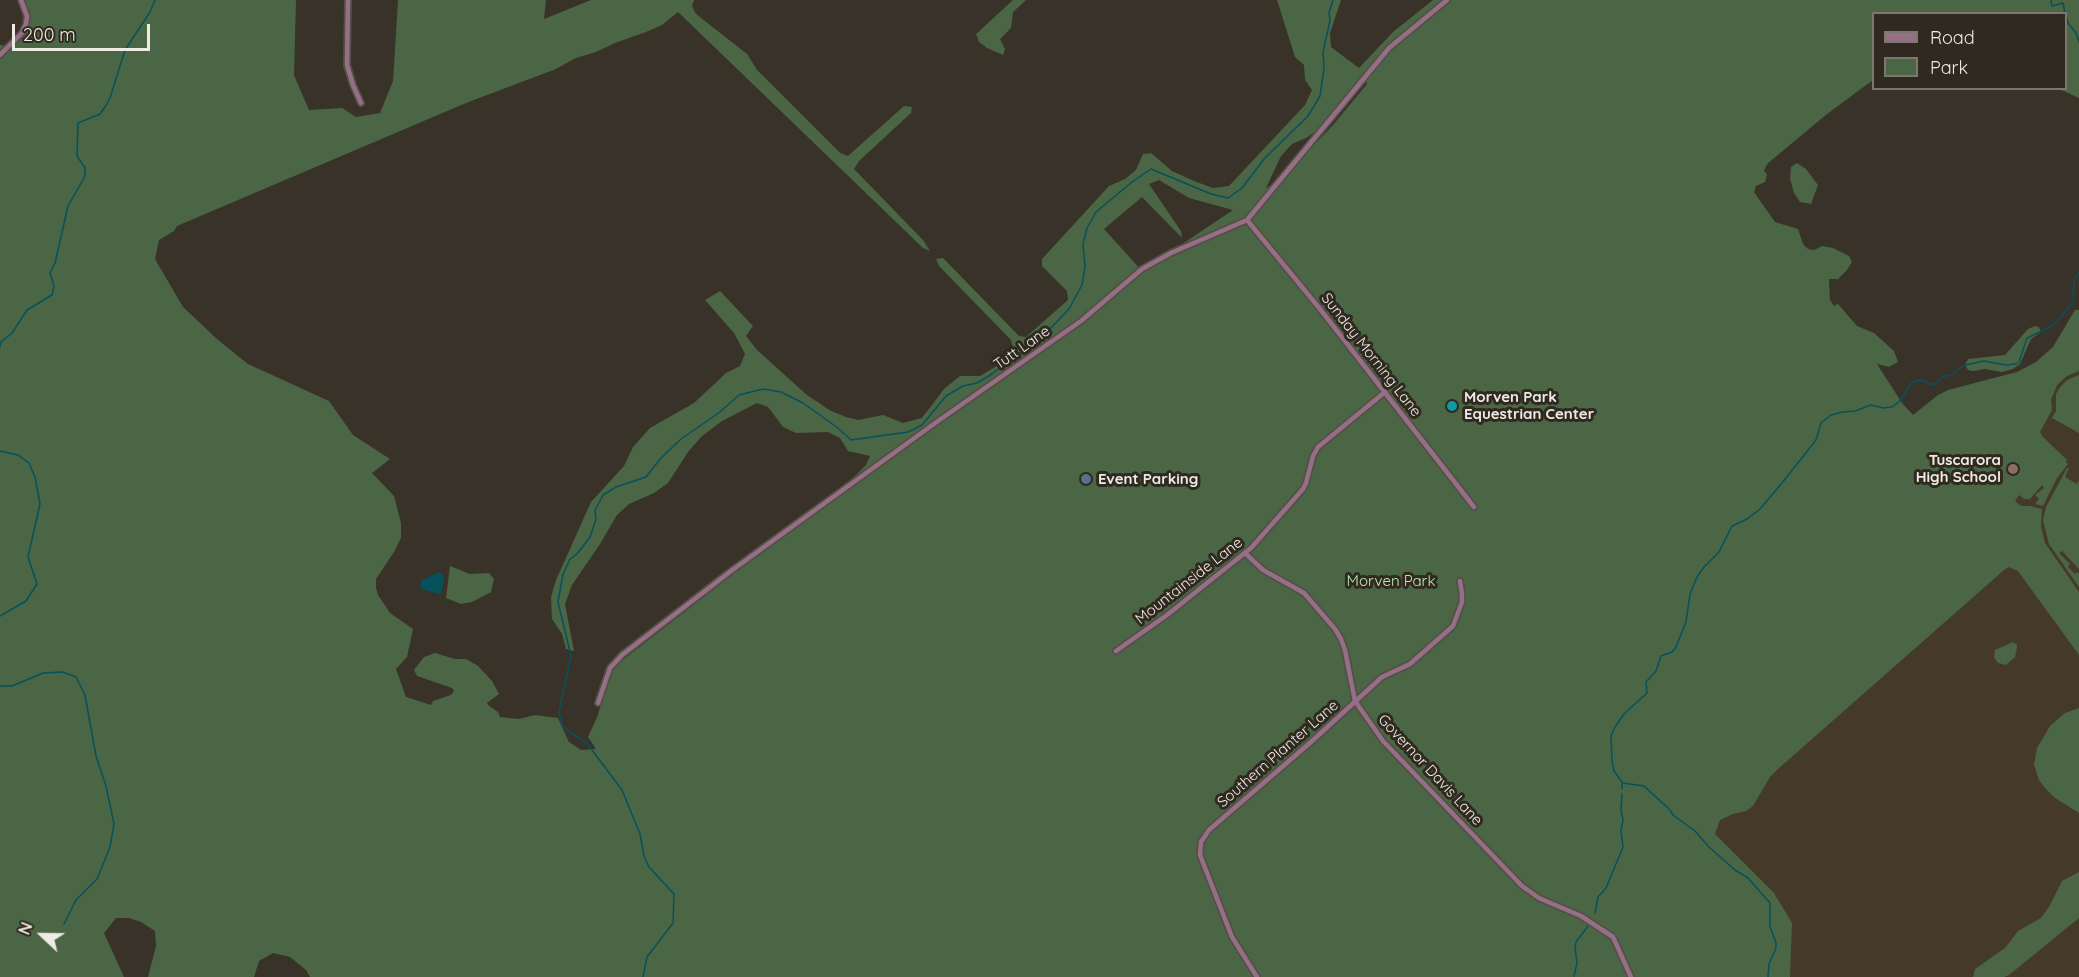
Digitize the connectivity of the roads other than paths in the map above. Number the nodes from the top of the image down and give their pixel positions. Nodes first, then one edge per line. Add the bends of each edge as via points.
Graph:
1 (21, 0) edge
2 (348, 0) edge
3 (1447, 0) edge
4 (0, 55) edge
5 (361, 103) dead end
6 (1246, 219) junction
7 (1385, 392) junction
8 (1474, 507) dead end
9 (1245, 554) junction
10 (1460, 581) dead end
11 (1116, 651) dead end
12 (1355, 701) junction
13 (598, 703) dead end
14 (1257, 977) edge
15 (1631, 977) edge

1 - 4 street via 26,24
2 - 5 street via 347,65
3 - 6 street, Tutt Lane via 1389,48
6 - 7 street, Sunday Morning Lane
6 - 13 street, Tutt Lane via 1142,269 1081,321 730,571 622,655 610,668
7 - 8 street, Sunday Morning Lane
7 - 9 street, Mountainside Lane via 1318,447 1303,489
9 - 11 street, Mountainside Lane
9 - 12 street, Governor Davis Lane via 1263,570 1304,593 1335,629 1345,650
10 - 12 street, Southern Planter Lane via 1462,602 1453,626 1410,664 1382,677
12 - 14 street, Southern Planter Lane via 1209,830 1201,842 1200,855 1232,937
12 - 15 street, Governor Davis Lane via 1383,741 1522,886 1613,937

